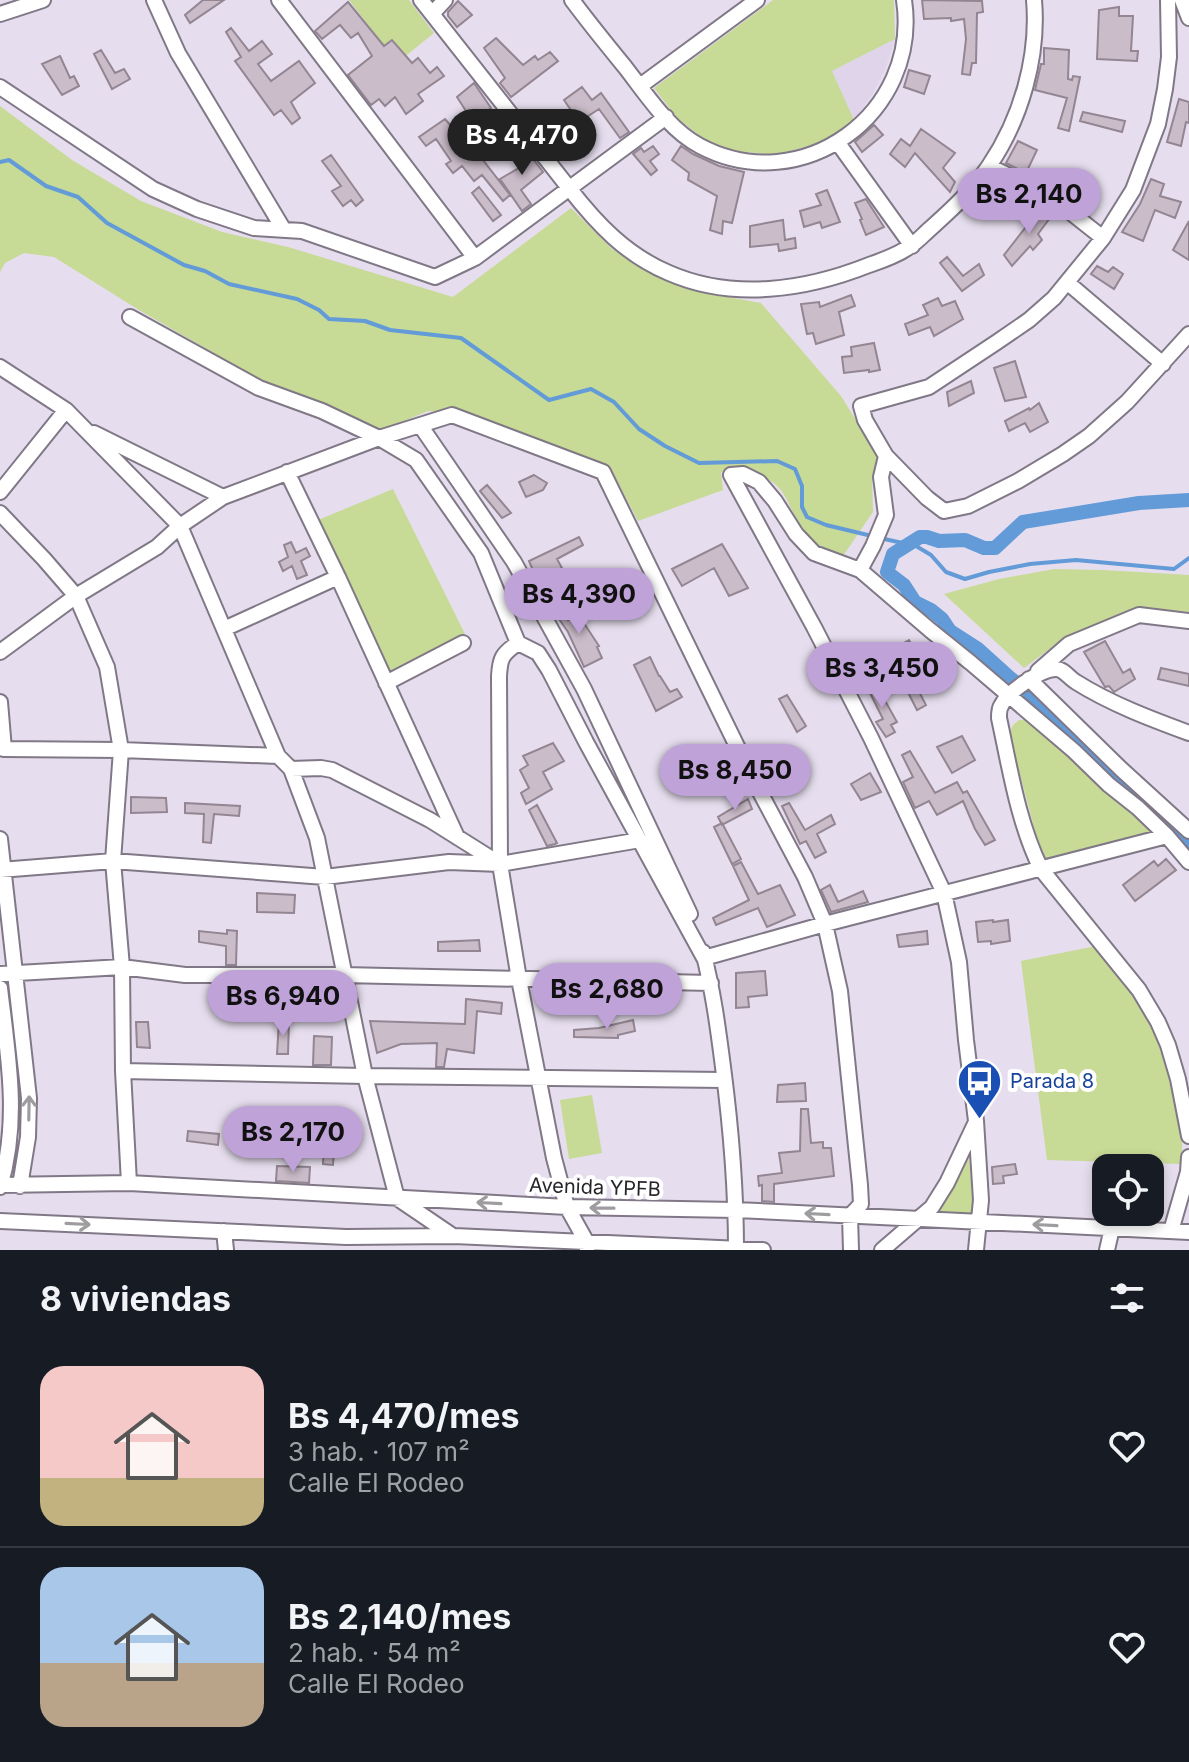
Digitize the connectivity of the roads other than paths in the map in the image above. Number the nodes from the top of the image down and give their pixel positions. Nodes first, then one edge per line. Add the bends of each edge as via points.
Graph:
1 (43, 0) edge
2 (154, 0) edge
3 (279, 0) edge
4 (421, 0) edge
5 (445, 0) edge
6 (757, 0) edge
7 (904, 0) edge
8 (1034, 0) edge
9 (1168, 0) edge
10 (1182, 0) edge
11 (578, 2) edge
12 (0, 14) edge
13 (432, 14) junction
14 (1189, 18) edge
15 (640, 86) junction
16 (0, 87) edge
17 (666, 117) junction
18 (838, 143) junction
19 (989, 166) junction
20 (569, 188) junction
21 (284, 230) junction
22 (1103, 238) junction
23 (912, 246) junction
24 (475, 258) junction
25 (1068, 283) junction
26 (130, 317) dead end
27 (1189, 334) edge
28 (1163, 364) junction
29 (0, 367) edge
30 (66, 410) junction
31 (420, 425) junction
32 (83, 427) junction
33 (379, 438) junction
34 (886, 456) junction
35 (287, 472) junction
36 (0, 492) edge
37 (223, 497) junction
38 (0, 513) edge
39 (180, 526) junction
40 (860, 570) junction
41 (338, 577) junction
42 (76, 596) junction
43 (1189, 621) edge
44 (224, 629) junction
45 (463, 643) dead end
46 (518, 643) junction
47 (0, 652) edge
48 (386, 683) junction
49 (1019, 687) junction
50 (0, 702) edge
51 (1189, 733) edge
52 (2, 748) edge
53 (121, 750) junction
54 (278, 756) junction
55 (291, 769) junction
56 (1189, 831) edge
57 (1167, 836) junction
58 (458, 837) junction
59 (0, 839) edge
60 (640, 840) junction
61 (113, 861) junction
62 (1189, 862) edge
63 (500, 864) junction
64 (1041, 869) junction
65 (2, 870) edge
66 (325, 877) junction
67 (944, 893) junction
68 (825, 924) junction
69 (704, 958) junction
70 (122, 967) junction
71 (7, 974) edge
72 (343, 975) junction
73 (519, 979) junction
74 (711, 983) junction
75 (0, 988) edge
76 (123, 1071) junction
77 (365, 1076) junction
78 (538, 1078) junction
79 (724, 1080) junction
80 (976, 1121) junction
81 (1189, 1136) edge
82 (1189, 1157) edge
83 (129, 1183) junction
84 (0, 1186) edge
85 (20, 1186) junction
86 (397, 1198) junction
87 (567, 1207) junction
88 (736, 1210) junction
89 (850, 1216) junction
90 (919, 1218) junction
91 (0, 1221) edge
92 (979, 1221) junction
93 (1112, 1228) junction
94 (224, 1231) junction
95 (1171, 1231) junction
96 (1189, 1232) edge
97 (454, 1243) edge
98 (347, 1244) edge
99 (586, 1246) edge
100 (736, 1249) edge
101 (226, 1250) edge
102 (763, 1250) edge
103 (851, 1250) edge
104 (882, 1250) edge
105 (976, 1250) edge
106 (1107, 1250) edge

1 - 12 street
2 - 21 street via 178,53
3 - 24 street
4 - 13 street
5 - 13 street
6 - 15 street
7 - 18 street via 906,35 894,82 870,115
8 - 19 street via 1031,62 1021,100
9 - 22 street via 1169,57 1158,124 1133,190
10 - 14 street
11 - 15 street
13 - 20 street
15 - 17 street
16 - 21 street via 153,189 254,228
17 - 18 street via 698,145 748,161 792,158
17 - 20 street
18 - 23 street
19 - 22 street via 1050,196
19 - 23 street
20 - 23 street via 612,238 639,258 702,284 760,290 796,286 855,271
20 - 24 street
21 - 24 street via 302,231 435,277
22 - 25 street
25 - 28 street
25 - 34 street via 1029,320 929,387 861,406
26 - 33 street via 259,388
27 - 28 street
28 - 34 street via 1089,436 968,506 944,511
29 - 30 street
30 - 32 street
30 - 36 street
31 - 33 street
31 - 68 street via 452,415 603,472
31 - 69 street via 514,562 584,689 697,929
32 - 37 street
32 - 39 street
33 - 35 street
33 - 46 street via 416,460 481,553
34 - 40 street via 881,477 886,515
35 - 37 street
35 - 41 street
37 - 39 street
38 - 42 street
39 - 42 street via 157,547
39 - 44 street
40 - 49 street
40 - 67 street via 814,553 759,482 731,475 871,738
41 - 44 street
41 - 48 street
42 - 47 street
42 - 53 street via 107,667
43 - 49 street via 1139,615 1069,644
44 - 54 street
45 - 48 street
46 - 60 street via 538,653 549,670
46 - 63 street via 500,660
48 - 58 street
49 - 51 street via 1060,669 1137,714
49 - 56 street
49 - 57 street via 1074,751
49 - 64 street via 1001,704 999,718 1025,832
50 - 52 street
52 - 53 street
53 - 54 street
53 - 61 street
54 - 55 street
55 - 58 street via 332,770
55 - 66 street via 317,838
57 - 62 street
57 - 64 street
58 - 63 street
59 - 65 street
60 - 63 street
60 - 69 street
61 - 65 street
61 - 66 street
61 - 70 street
63 - 66 street via 449,862
63 - 73 street
64 - 67 street
64 - 81 street via 1139,990 1158,1022 1178,1079
65 - 71 street
66 - 72 street
67 - 68 street
67 - 80 street via 959,962
68 - 69 street
68 - 89 street via 840,991 860,1185 861,1204
69 - 74 street
70 - 71 street
70 - 72 street via 185,975
70 - 76 street
85 -> 71 street via 29,1098
72 - 73 street
72 - 77 street
73 - 74 street
73 - 78 street
74 - 79 street
75 - 84 street via 12,1097 11,1136
76 - 77 street
76 - 83 street
77 - 78 street
77 - 86 street
78 - 79 street
78 - 87 street
79 - 88 street
80 - 90 street via 940,1195
80 - 92 street
82 - 95 street
83 - 85 street, Avenida YPFB
83 - 86 street, Avenida YPFB
84 - 85 street, Avenida YPFB
87 -> 86 street, Avenida YPFB
86 - 97 street
88 -> 87 street, Avenida YPFB
87 - 99 street
89 -> 88 street, Avenida YPFB
88 - 100 street
89 - 90 street, Avenida YPFB
89 - 103 street
90 - 92 street, Avenida YPFB
90 - 104 street
91 -> 94 street
93 -> 92 street, Avenida YPFB
92 - 105 street
93 - 95 street, Avenida YPFB
93 - 106 street
94 - 98 street
94 - 101 street
95 - 96 street, Avenida YPFB
97 - 98 street
97 - 99 street
99 - 100 street
100 - 102 street

